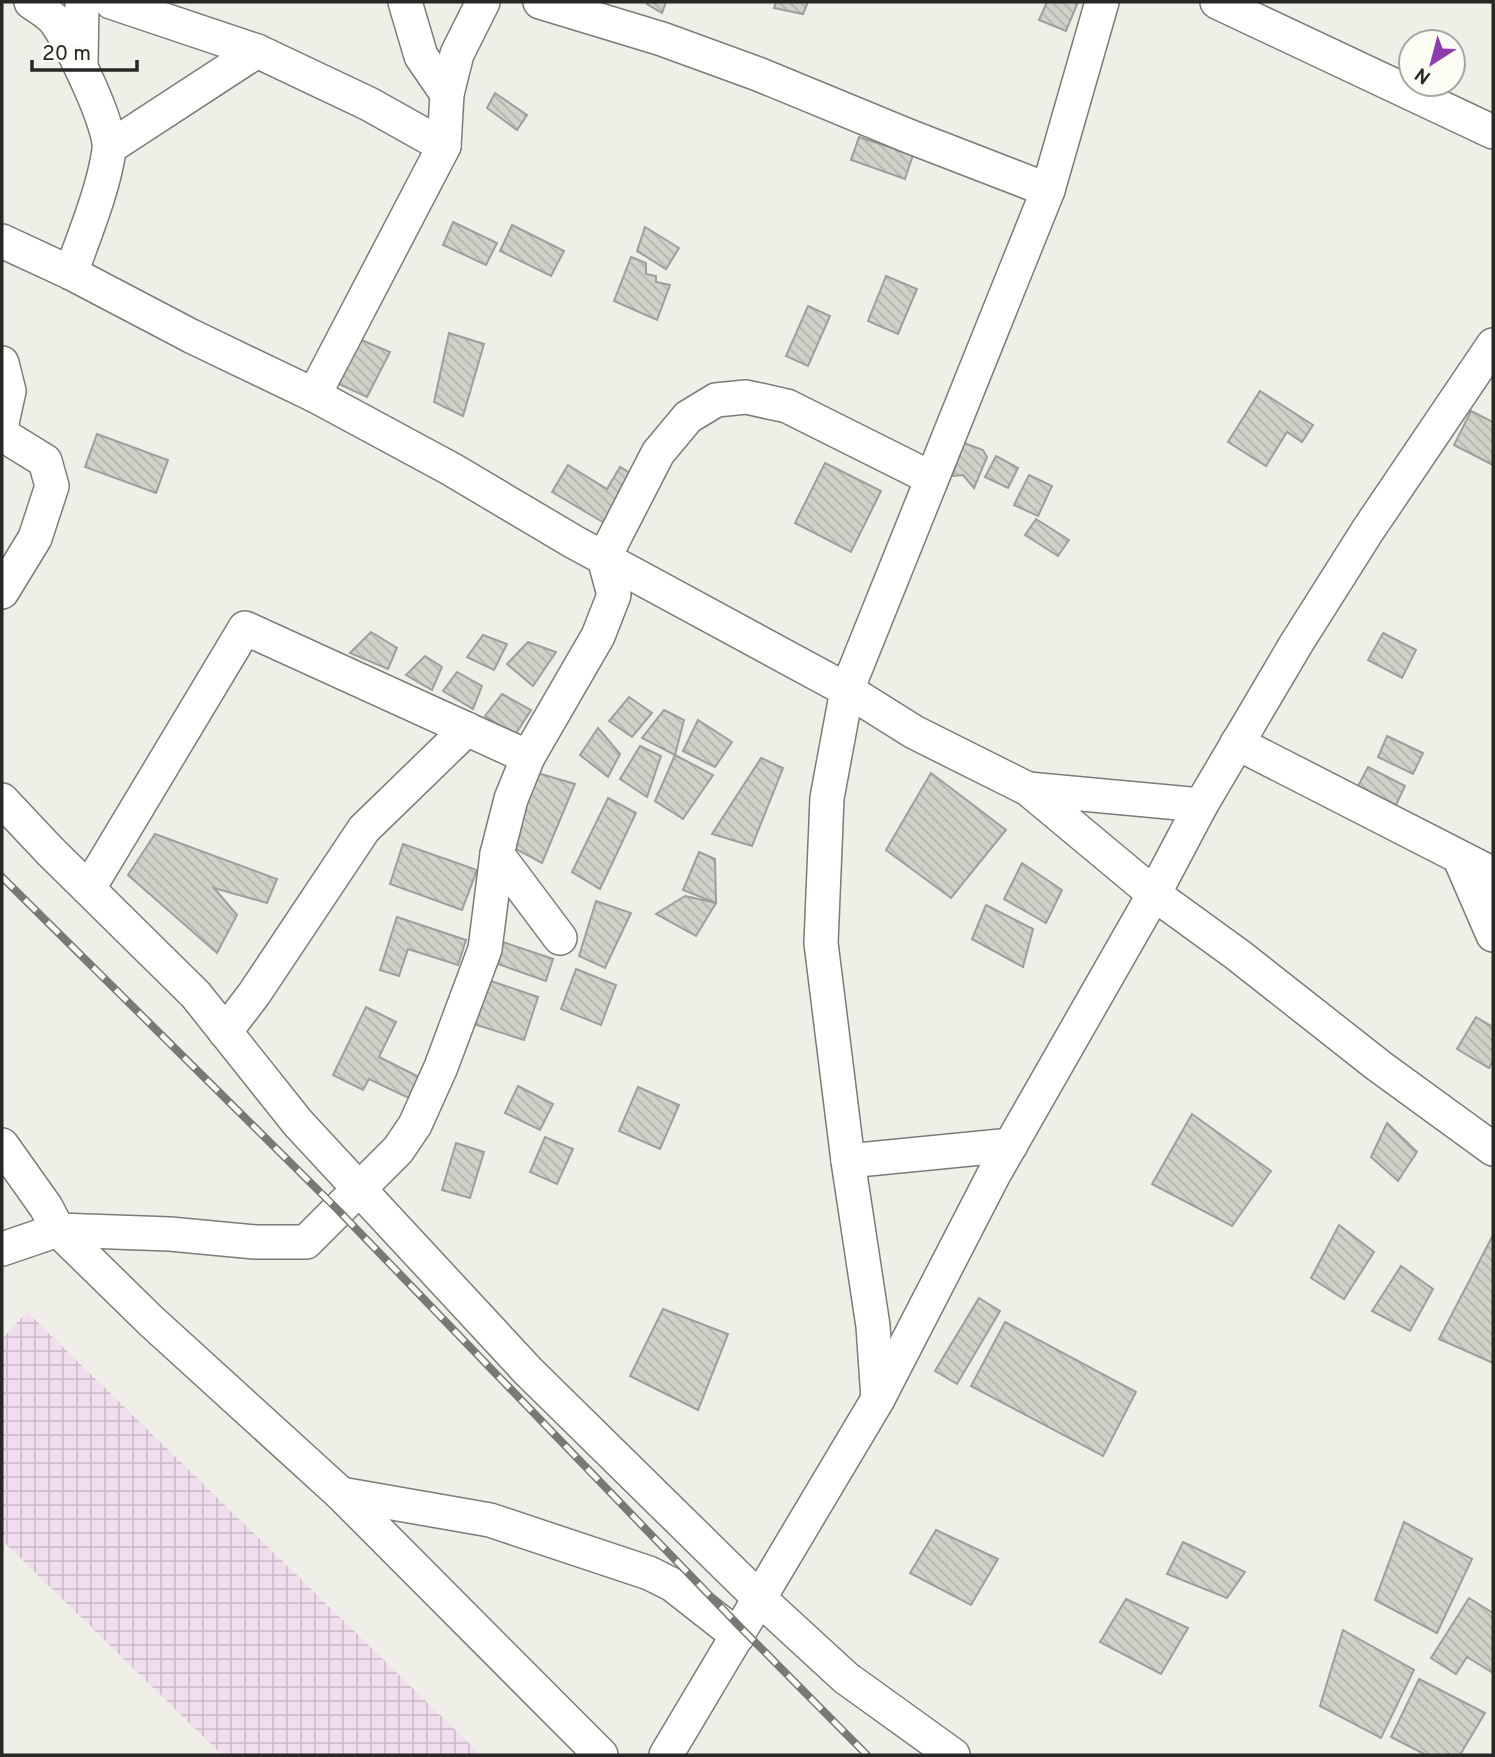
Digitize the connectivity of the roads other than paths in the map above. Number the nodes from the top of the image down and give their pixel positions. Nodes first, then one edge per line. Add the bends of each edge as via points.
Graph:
1 (31, 2) edge
2 (82, 2) edge
3 (111, 2) edge
4 (405, 2) edge
5 (483, 2) edge
6 (540, 2) edge
7 (1102, 2) edge
8 (1217, 2) edge
9 (257, 51) junction
10 (81, 63) junction
11 (447, 94) junction
12 (1493, 132) edge
13 (443, 146) junction
14 (110, 147) junction
15 (1048, 190) junction
16 (2, 242) edge
17 (71, 273) junction
18 (2, 363) edge
19 (1488, 365) edge
20 (314, 395) junction
21 (931, 478) junction
22 (604, 558) junction
23 (2, 592) edge
24 (846, 690) junction
25 (467, 729) junction
26 (1237, 743) junction
27 (528, 757) junction
28 (1028, 789) junction
29 (2, 799) edge
30 (1201, 805) junction
31 (497, 854) junction
32 (1460, 859) junction
33 (1493, 874) edge
34 (89, 888) junction
35 (1154, 894) junction
36 (1493, 935) edge
37 (560, 937) dead end
38 (225, 1031) junction
39 (2, 1145) edge
40 (1011, 1146) junction
41 (1493, 1149) edge
42 (848, 1161) junction
43 (359, 1189) junction
44 (58, 1230) junction
45 (2, 1249) edge
46 (878, 1399) junction
47 (341, 1494) junction
48 (760, 1599) junction
49 (738, 1636) junction
50 (601, 1755) edge
51 (666, 1755) edge
52 (953, 1755) edge

1 - 10 street via 54,20
2 - 10 street
3 - 9 street
4 - 11 street via 421,56
5 - 11 street via 457,54
6 - 15 street via 758,74
7 - 15 street
8 - 12 street
9 - 13 street via 369,104
9 - 14 street
10 - 14 street
11 - 13 street
13 - 20 street
14 - 17 street
15 - 21 street
16 - 17 street
17 - 20 street
18 - 23 street via 9,391 3,435 45,461 52,486 35,538
19 - 26 street via 1368,530
20 - 22 street
21 - 22 street via 787,405 746,397 716,400 688,417 658,453
21 - 24 street
22 - 24 street
22 - 27 street via 614,595 598,636
24 - 28 street via 914,732
24 - 42 street via 827,798 821,943
25 - 27 street
25 - 34 street via 245,628
25 - 38 street via 364,829
26 - 30 street
26 - 32 street
27 - 31 street
28 - 30 street
28 - 35 street
29 - 34 street
30 - 35 street
31 - 37 street
31 - 43 street via 485,949 440,1067 404,1142
32 - 33 street
32 - 36 street
34 - 38 street via 196,995
35 - 40 street
35 - 41 street
38 - 43 street via 298,1123
39 - 44 street
40 - 42 street
40 - 46 street
42 - 46 street via 873,1326
43 - 44 street via 306,1242
43 - 48 street via 528,1371
44 - 45 street
44 - 47 street via 150,1321
46 - 48 street
47 - 49 street via 490,1520 649,1573 673,1585
47 - 50 street
48 - 49 street
48 - 52 street via 846,1678
49 - 51 street

